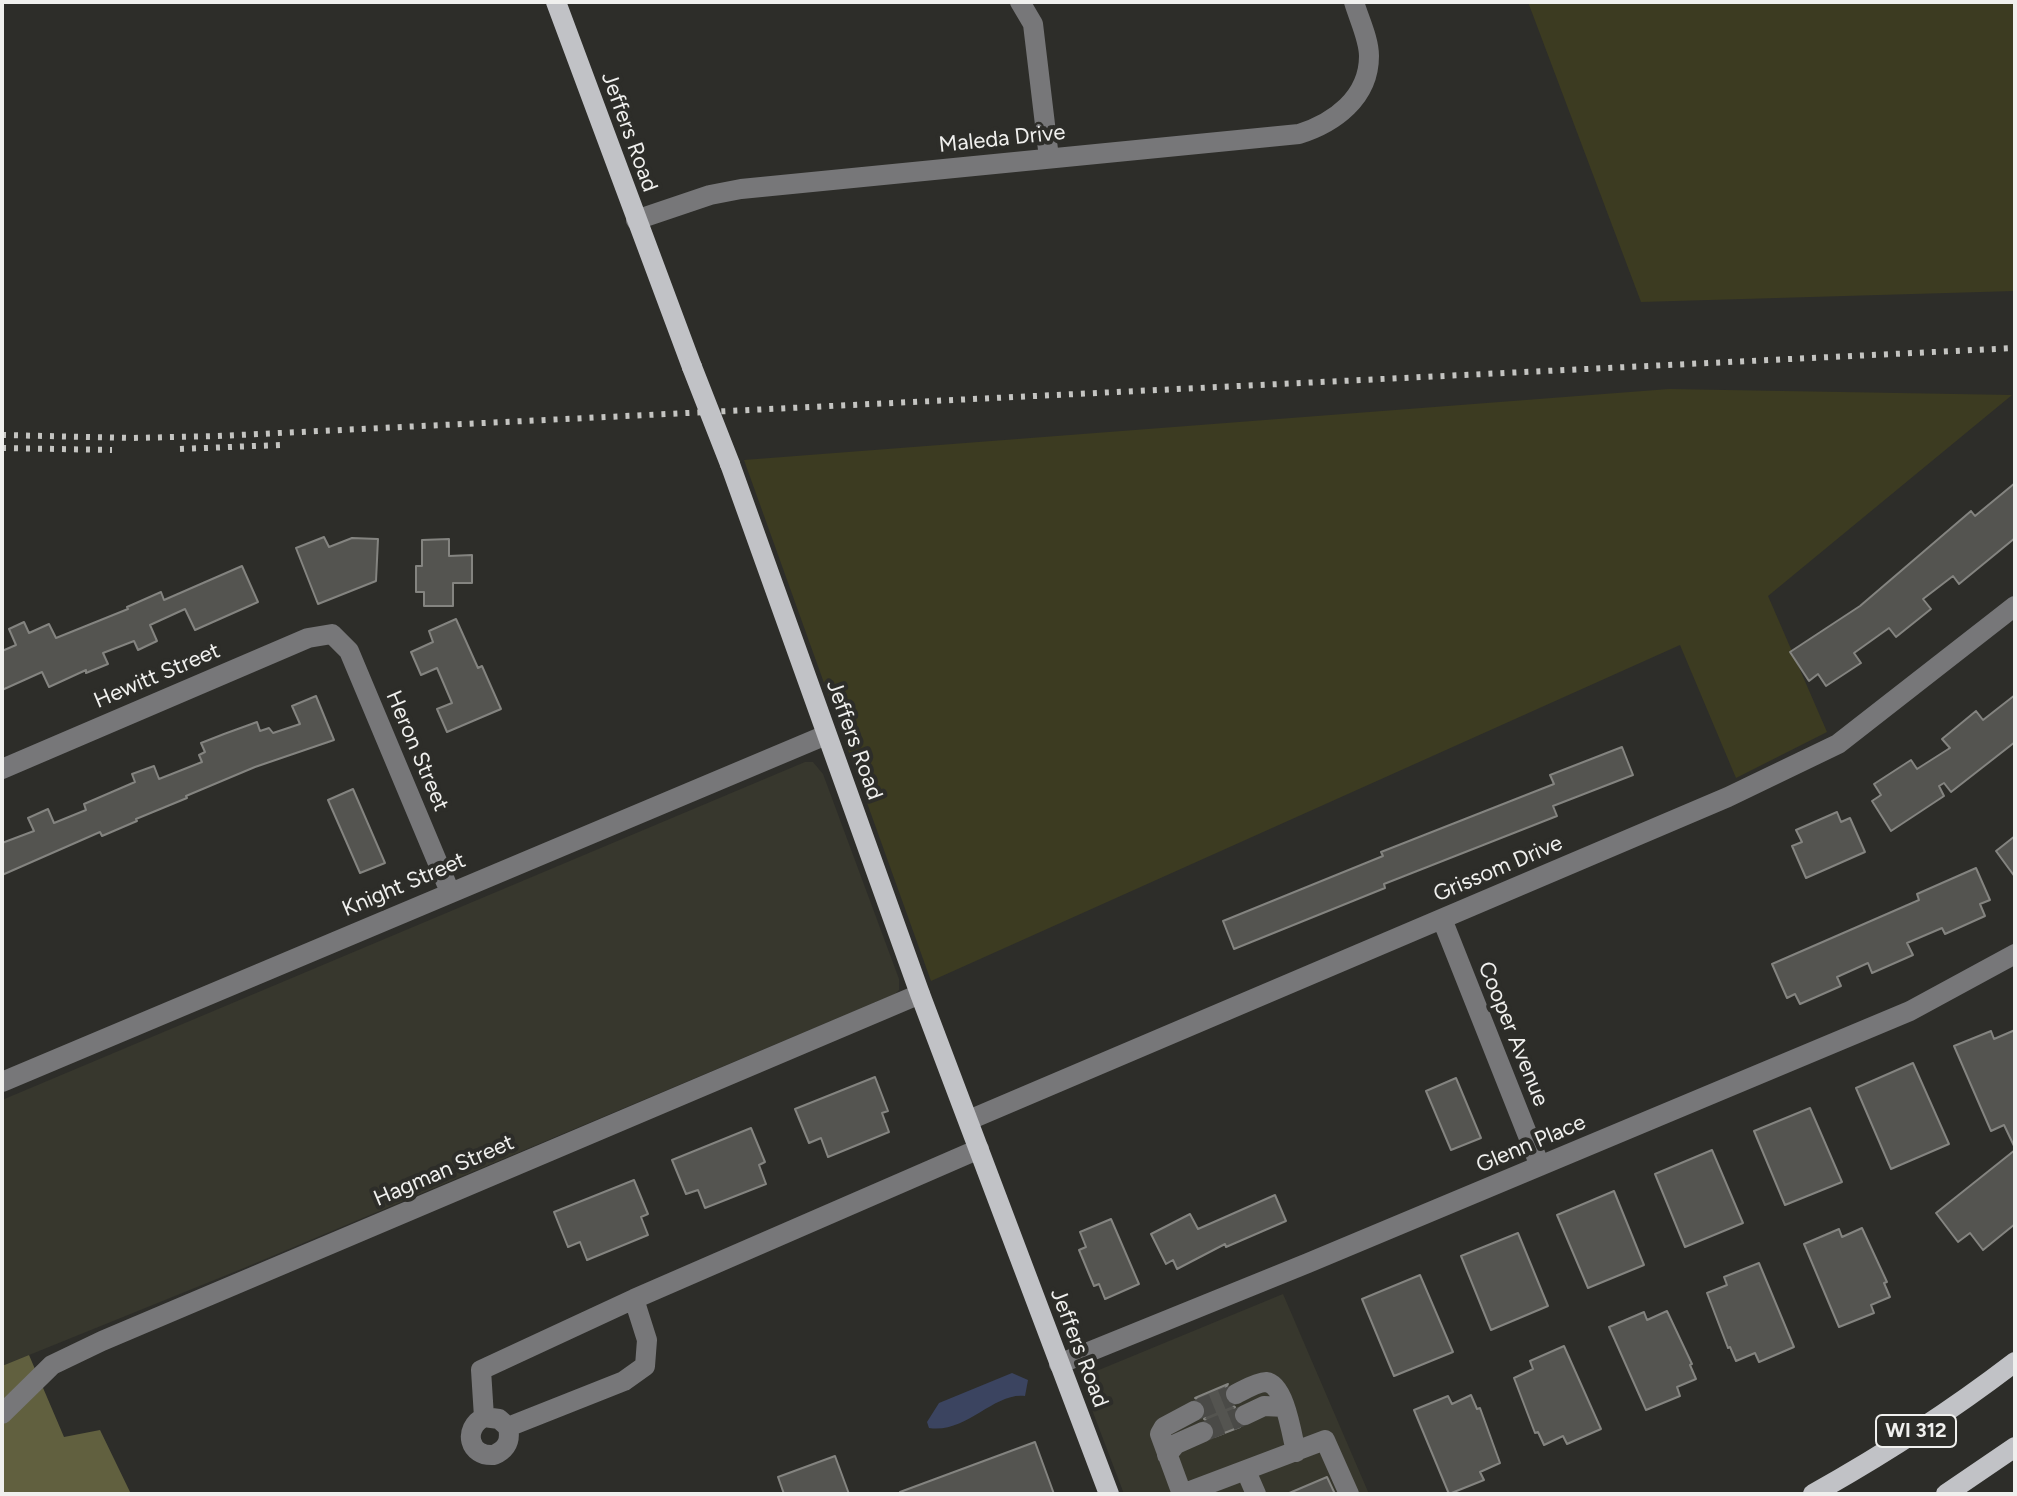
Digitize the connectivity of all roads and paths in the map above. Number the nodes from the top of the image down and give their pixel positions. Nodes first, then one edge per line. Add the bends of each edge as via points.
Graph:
1 (556, 2) edge
2 (1020, 2) edge
3 (1354, 2) edge
4 (1049, 158) junction
5 (636, 220) junction
6 (2015, 606) edge
7 (332, 634) joint
8 (826, 735) junction
9 (2, 769) edge
10 (450, 892) junction
11 (1442, 919) junction
12 (2015, 954) edge
13 (920, 994) junction
14 (2, 1082) edge
15 (969, 1120) junction
16 (979, 1149) junction
17 (1540, 1166) junction
18 (634, 1299) junction
19 (2015, 1362) edge
20 (1059, 1364) junction
21 (1236, 1394) tunnel mouth
22 (1285, 1407) junction
23 (1194, 1411) tunnel mouth
24 (2, 1414) edge
25 (1245, 1415) tunnel mouth
26 (484, 1417) junction
27 (508, 1427) junction
28 (1203, 1432) tunnel mouth
29 (2015, 1447) edge
30 (1296, 1452) junction
31 (1167, 1455) junction
32 (1246, 1471) junction
33 (1109, 1494) edge
34 (1182, 1494) edge
35 (1256, 1494) edge
36 (1349, 1494) edge
37 (1813, 1494) edge
38 (1946, 1494) edge

1 - 5 main road, Jeffers Road
2 - 4 street via 1033,24
3 - 4 street, Maleda Drive via 1369,54 1367,74 1337,118 1321,127 1299,134
4 - 5 street, Maleda Drive via 741,189
5 - 8 main road, Jeffers Road, bridge
6 - 11 street, Grissom Drive via 1838,744 1728,797
7 - 9 street, Hewitt Street via 308,638
7 - 10 street, Heron Street via 349,651
8 - 10 street, Knight Street
8 - 13 main road, Jeffers Road
10 - 14 street, Knight Street
11 - 15 street, Grissom Drive
11 - 17 street, Cooper Avenue
12 - 17 street, Glenn Place via 1921,1007
13 - 15 main road, Jeffers Road
13 - 24 street, Hagman Street via 102,1341 52,1365
15 - 16 main road, Jeffers Road
16 - 18 street
16 - 20 main road, Jeffers Road
17 - 20 street, Glenn Place
18 - 26 street via 481,1370
18 - 27 street via 647,1340 645,1366 624,1381
19 - 37 main road, WI 312 via 1972,1395
20 - 33 main road, Jeffers Road
21 - 22 street via 1268,1382 1276,1386
22 - 25 street via 1264,1406
22 - 30 street
23 - 31 street via 1164,1427 1160,1434
26 - 27 street
26 - 27 street via 470,1432 481,1454 494,1455 506,1447
28 - 31 street via 1176,1444
29 - 38 main road
30 - 32 street
30 - 36 street via 1325,1440
31 - 34 street
32 - 34 street
32 - 35 street

